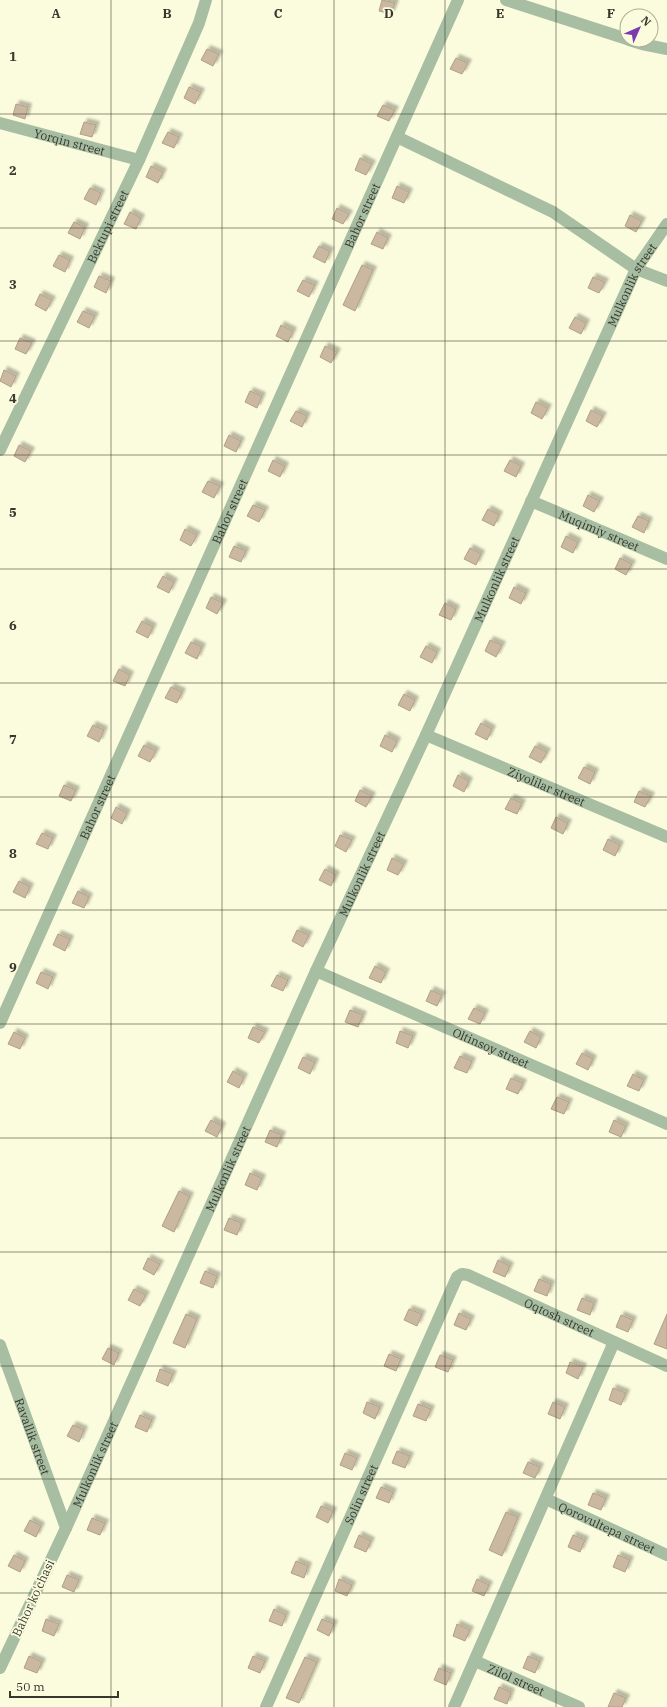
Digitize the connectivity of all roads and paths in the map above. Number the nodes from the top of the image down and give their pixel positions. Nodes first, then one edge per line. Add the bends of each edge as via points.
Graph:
1 (206, 0) edge
2 (458, 0) edge
3 (506, 0) edge
4 (619, 37) edge
5 (0, 123) edge
6 (397, 137) junction
7 (139, 160) junction
8 (667, 224) edge
9 (636, 269) junction
10 (667, 281) edge
11 (0, 450) edge
12 (531, 501) junction
13 (667, 559) edge
14 (426, 735) junction
15 (667, 837) edge
16 (316, 971) junction
17 (0, 1023) edge
18 (667, 1124) edge
19 (454, 1281) joint
20 (614, 1342) junction
21 (0, 1345) edge
22 (667, 1366) edge
23 (546, 1499) junction
24 (66, 1528) junction
25 (667, 1555) edge
26 (475, 1661) junction
27 (0, 1668) edge
28 (266, 1707) edge
29 (454, 1707) edge
30 (580, 1707) edge

1 - 7 street, Bektupi street via 199,22
2 - 6 street, Bahor street
3 - 4 street
5 - 7 street, Yorqin street
6 - 9 street via 553,212
6 - 17 street, Bahor street
7 - 11 street, Bektupi street
8 - 9 street, Mulkonlik street
9 - 10 street
9 - 12 street, Mulkonlik street
12 - 13 street, Muqimiy street
12 - 14 street, Mulkonlik street
14 - 15 street, Ziyolilar street
14 - 16 street, Mulkonlik street
16 - 18 street, Oltinsoy street
16 - 24 street, Mulkonlik street
19 - 20 street, Oqtosh street via 462,1274 468,1275
19 - 28 street, Solin street
20 - 22 street, Oqtosh street
20 - 23 street
21 - 24 street, Ravallik street
23 - 25 street, Qorovultepa street
23 - 26 street
24 - 27 street, Bahor ko'chasi
26 - 29 street
26 - 30 street, Zilol street

